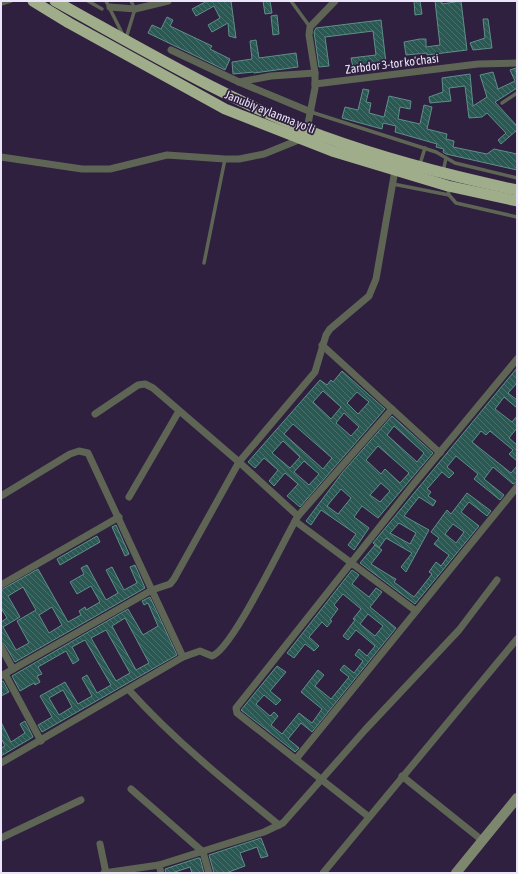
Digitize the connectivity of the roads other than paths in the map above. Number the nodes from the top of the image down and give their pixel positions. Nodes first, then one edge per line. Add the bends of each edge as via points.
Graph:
1 (11, 1) edge
2 (33, 1) edge
3 (55, 1) edge
4 (88, 1) edge
5 (131, 1) edge
6 (168, 1) edge
7 (291, 1) edge
8 (335, 1) edge
9 (1, 4) edge
10 (108, 4) edge
11 (102, 9) dead end
12 (135, 9) junction
13 (310, 27) junction
14 (125, 40) junction
15 (171, 50) dead end
16 (517, 63) edge
17 (315, 73) junction
18 (239, 82) junction
19 (315, 84) junction
20 (517, 93) edge
21 (502, 103) dead end
22 (311, 112) junction
23 (307, 129) junction
24 (301, 139) junction
25 (425, 148) junction
26 (1, 158) edge
27 (446, 158) junction
28 (225, 160) junction
29 (419, 167) junction
30 (478, 169) junction
31 (395, 170) junction
32 (442, 173) junction
33 (500, 174) junction
34 (517, 178) edge
35 (475, 181) junction
36 (393, 184) junction
37 (498, 186) junction
38 (448, 190) junction
39 (517, 190) edge
40 (517, 201) edge
41 (517, 217) edge
42 (204, 263) dead end
43 (322, 346) junction
44 (517, 359) edge
45 (392, 409) junction
46 (179, 411) junction
47 (95, 414) dead end
48 (440, 453) junction
49 (239, 462) junction
50 (517, 487) edge
51 (1, 496) edge
52 (129, 497) dead end
53 (119, 517) junction
54 (296, 518) junction
55 (351, 563) junction
56 (496, 580) dead end
57 (1, 585) edge
58 (152, 590) junction
59 (416, 611) junction
60 (517, 639) edge
61 (1, 647) edge
62 (183, 657) junction
63 (13, 669) junction
64 (3, 675) edge
65 (129, 690) junction
66 (41, 741) junction
67 (296, 759) junction
68 (1, 763) edge
69 (402, 776) junction
70 (322, 780) junction
71 (131, 789) dead end
72 (81, 800) dead end
73 (517, 800) edge
74 (369, 817) junction
75 (279, 825) junction
76 (1, 838) edge
77 (483, 841) junction
78 (100, 844) dead end
79 (203, 852) junction
80 (159, 865) junction
81 (105, 873) edge
82 (161, 873) edge
83 (209, 873) edge
84 (323, 873) edge
85 (456, 873) edge

1 - 9 lane
2 - 24 highway, Janubiy aylanma yoʻli via 225,109
3 - 14 highway, Janubiy aylanma yoʻli
4 - 11 lane
5 - 12 lane
6 - 12 street
7 - 13 lane
8 - 13 street
10 - 12 street
10 - 14 lane
12 - 14 lane
13 - 17 street
14 - 23 highway, Janubiy aylanma yoʻli via 234,97
15 - 18 street
16 - 19 street, Zarbdor 3-tor koʼchasi via 478,64
17 - 18 street via 270,76
17 - 19 street
18 - 22 street
19 - 22 street
20 - 21 lane
22 - 23 street
22 - 25 lane
23 - 29 highway, Janubiy aylanma yoʻli
24 - 28 street via 264,154
24 - 31 highway, Janubiy aylanma yoʻli
25 - 27 lane
25 - 29 lane
26 - 28 street via 82,169 110,169 167,155
27 - 30 lane
27 - 32 lane
28 - 42 lane
29 - 32 highway, Janubiy aylanma yoʻli
30 - 33 lane
30 - 35 lane
31 - 36 street
31 - 38 highway, Janubiy aylanma yoʻli
32 - 35 highway, Janubiy aylanma yoʻli
33 - 34 lane
33 - 37 lane
35 - 37 highway, Janubiy aylanma yoʻli
36 - 38 lane
36 - 43 street via 376,279 369,296 330,329
37 - 39 highway, Janubiy aylanma yoʻli
38 - 40 highway, Janubiy aylanma yoʻli
38 - 41 lane via 456,203
43 - 45 street
43 - 49 street via 319,364 310,379
44 - 48 street
45 - 48 street
45 - 54 street
46 - 47 street via 145,384 138,385
46 - 49 street
46 - 52 street
48 - 55 street
49 - 54 street
49 - 58 street via 179,574 170,584
50 - 59 street
51 - 53 street via 70,454 83,451 91,458
53 - 57 street
53 - 58 street
54 - 55 street
54 - 62 street via 257,593 228,641 215,655 200,651
55 - 59 street
55 - 67 street via 236,708 237,713
56 - 70 street via 459,630
58 - 62 street
58 - 63 street
59 - 67 street
60 - 69 street
61 - 63 street
62 - 65 street
63 - 64 street
64 - 66 street
65 - 66 street
65 - 75 street via 156,720 199,760
66 - 68 street
67 - 70 street
69 - 74 street
69 - 77 street
70 - 74 street
70 - 75 street
71 - 79 street
72 - 76 street
73 - 77 main road
74 - 84 street
75 - 79 street
77 - 85 main road
78 - 81 street
79 - 80 street
79 - 83 street
80 - 81 street
80 - 82 street

